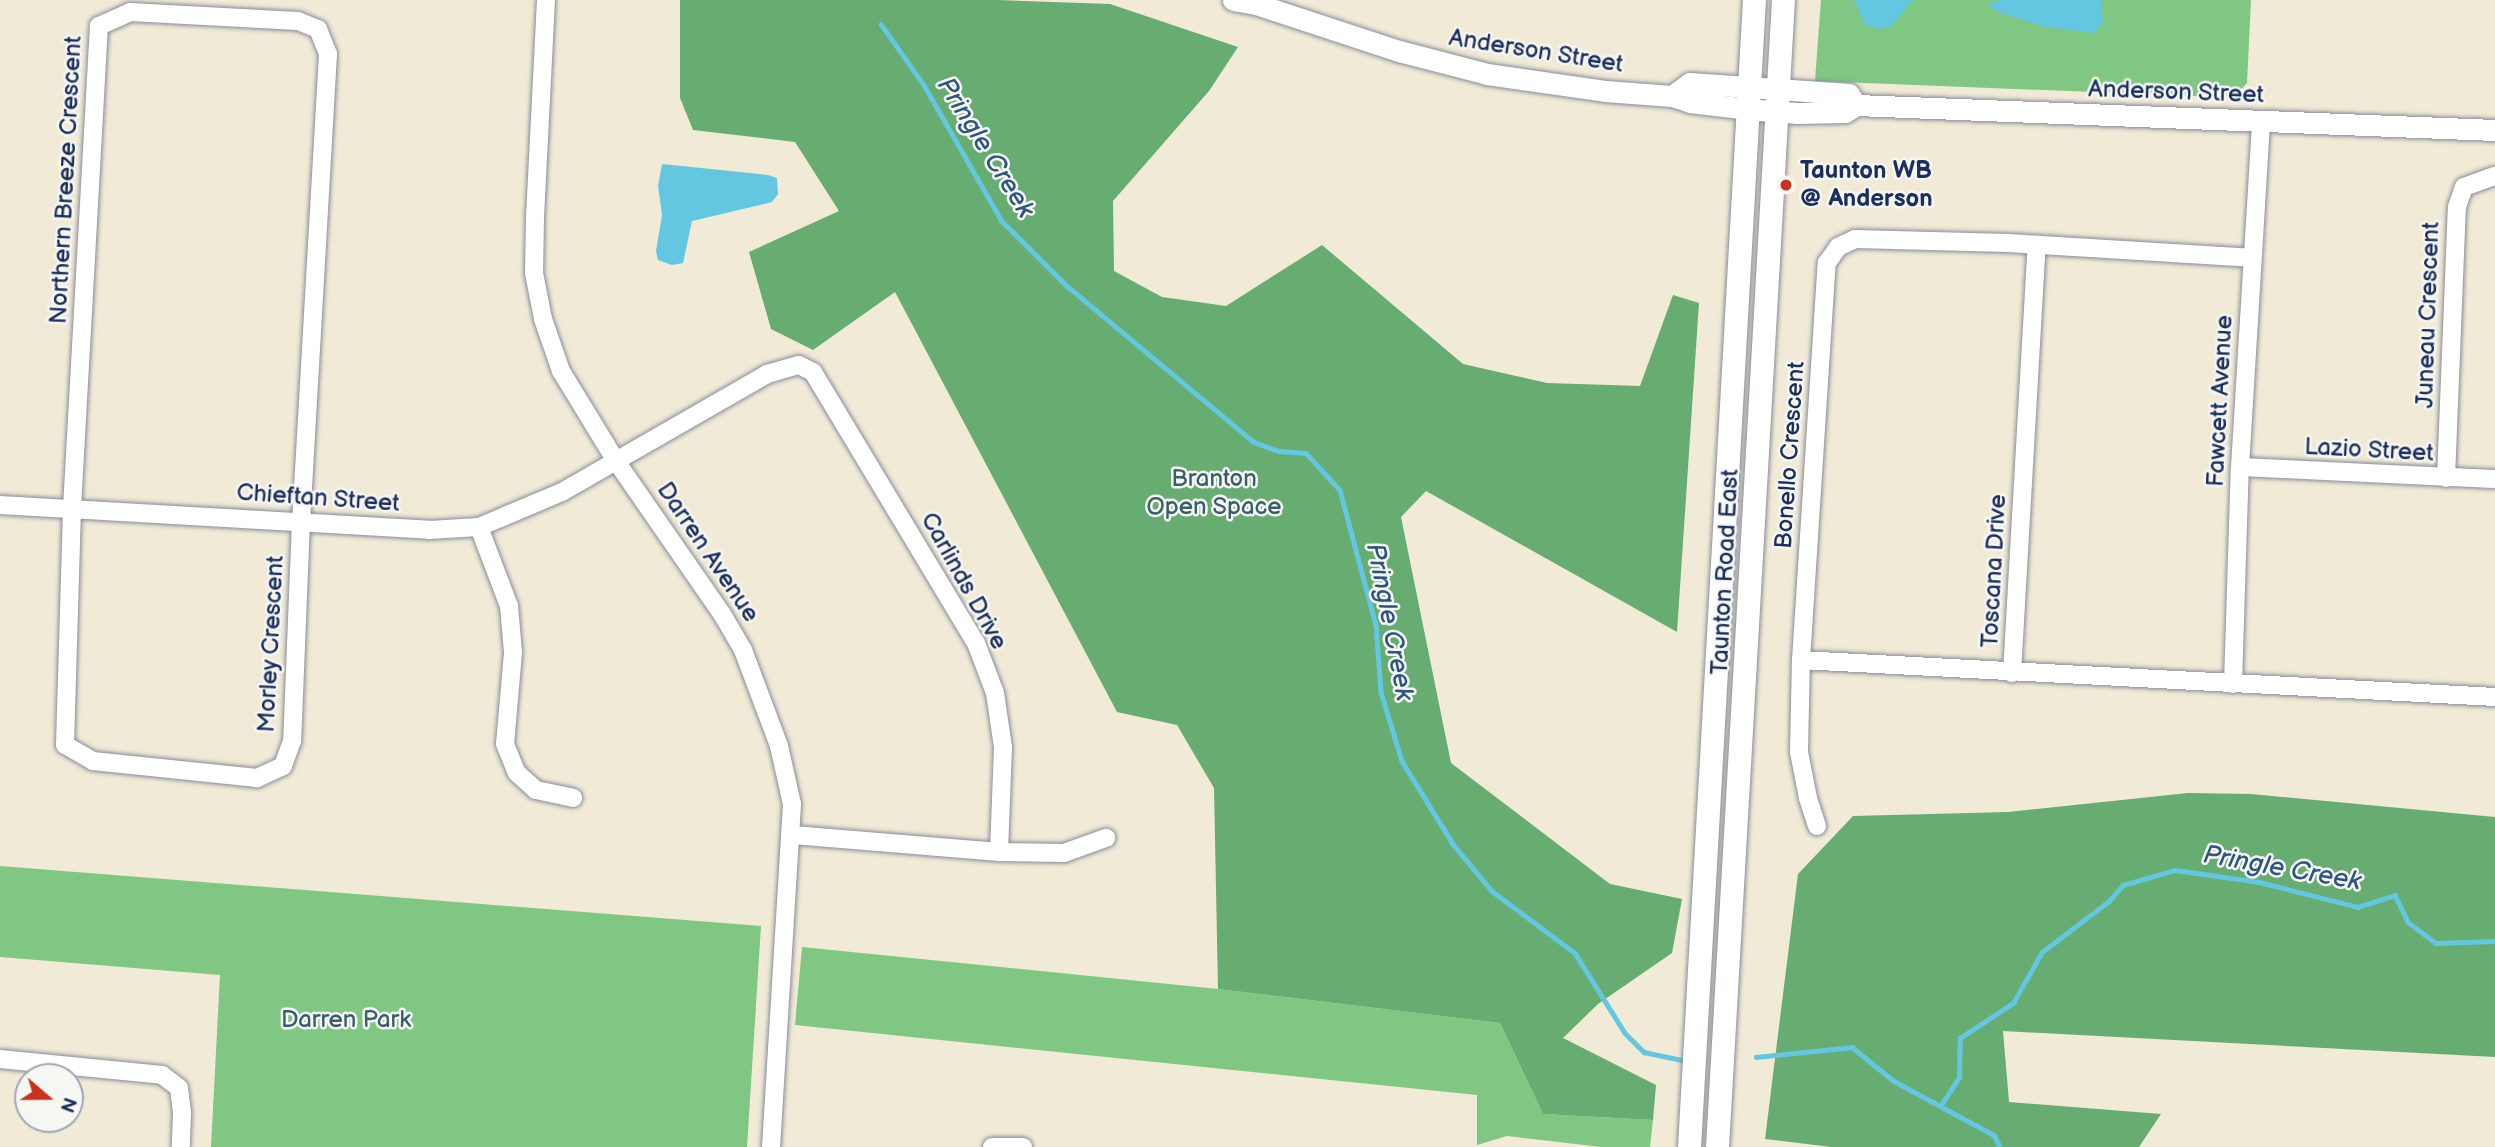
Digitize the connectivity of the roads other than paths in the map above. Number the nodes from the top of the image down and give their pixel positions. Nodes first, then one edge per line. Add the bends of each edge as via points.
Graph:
1 (546, 0) edge
2 (1233, 0) edge
3 (1754, 0) edge
4 (1783, 0) edge
5 (1747, 98) junction
6 (1776, 100) junction
7 (2261, 122) junction
8 (2495, 130) edge
9 (2495, 176) edge
10 (2037, 245) junction
11 (2251, 258) junction
12 (616, 461) junction
13 (2241, 467) junction
14 (2446, 478) junction
15 (2495, 479) edge
16 (0, 505) edge
17 (72, 508) junction
18 (301, 521) junction
19 (479, 527) junction
20 (1717, 634) junction
21 (1748, 635) junction
22 (1801, 660) junction
23 (2012, 673) junction
24 (2233, 684) junction
25 (2495, 697) edge
26 (1710, 771) junction
27 (1738, 771) junction
28 (573, 798) dead end
29 (1818, 826) dead end
30 (793, 835) junction
31 (1106, 838) dead end
32 (999, 852) junction
33 (0, 1059) edge
34 (181, 1147) edge
35 (771, 1147) edge
36 (992, 1147) edge
37 (1023, 1147) edge
38 (1689, 1147) edge
39 (1717, 1147) edge

1 - 12 street, Darren Avenue via 534,273 543,319 561,371
2 - 5 street, Anderson Street via 1486,74 1672,96 1690,83
3 - 5 main road, Taunton Road East
4 - 6 main road, Taunton Road East
5 - 6 street, Anderson Street
5 - 20 main road, Taunton Road East
6 - 7 street, Anderson Street via 1849,94 1856,105
6 - 21 main road, Taunton Road East
7 - 8 street, Anderson Street
7 - 11 street, Fawcett Avenue
9 - 14 street, Juneau Crescent via 2464,187 2457,207
10 - 11 street
10 - 22 street, Bonello Crescent via 1855,239 1838,247 1826,263
10 - 23 street, Toscana Drive
11 - 13 street, Fawcett Avenue
12 - 19 street, Chieftan Street via 562,492
12 - 30 street, Darren Avenue via 743,650 779,746 792,804
12 - 32 street, Carlinds Drive via 767,374 799,365 813,372 976,643 995,693 1003,747
13 - 14 street, Lazio Street
13 - 24 street, Fawcett Avenue
14 - 15 street, Lazio Street
16 - 17 street, Chieftan Street
17 - 18 street, Chieftan Street
17 - 18 street, Morley Crescent via 65,745 93,761 257,778 284,766 292,741
17 - 18 street, Northern Breeze Crescent via 99,26 130,12 298,21 318,29 328,54
18 - 19 street, Chieftan Street via 429,530
19 - 28 street via 509,606 513,653 505,744 517,773 536,790
20 - 21 main road
20 - 26 main road, Taunton Road East
21 - 27 main road, Taunton Road East
22 - 23 street
22 - 29 street, Bonello Crescent via 1799,752
23 - 24 street, Toscana Drive
24 - 25 street, Toscana Drive
26 - 27 main road
26 - 38 main road, Taunton Road East
27 - 39 main road, Taunton Road East
30 - 32 street
30 - 35 street, Darren Avenue
31 - 32 street via 1064,853
33 - 34 street via 162,1075 179,1088
36 - 37 street

